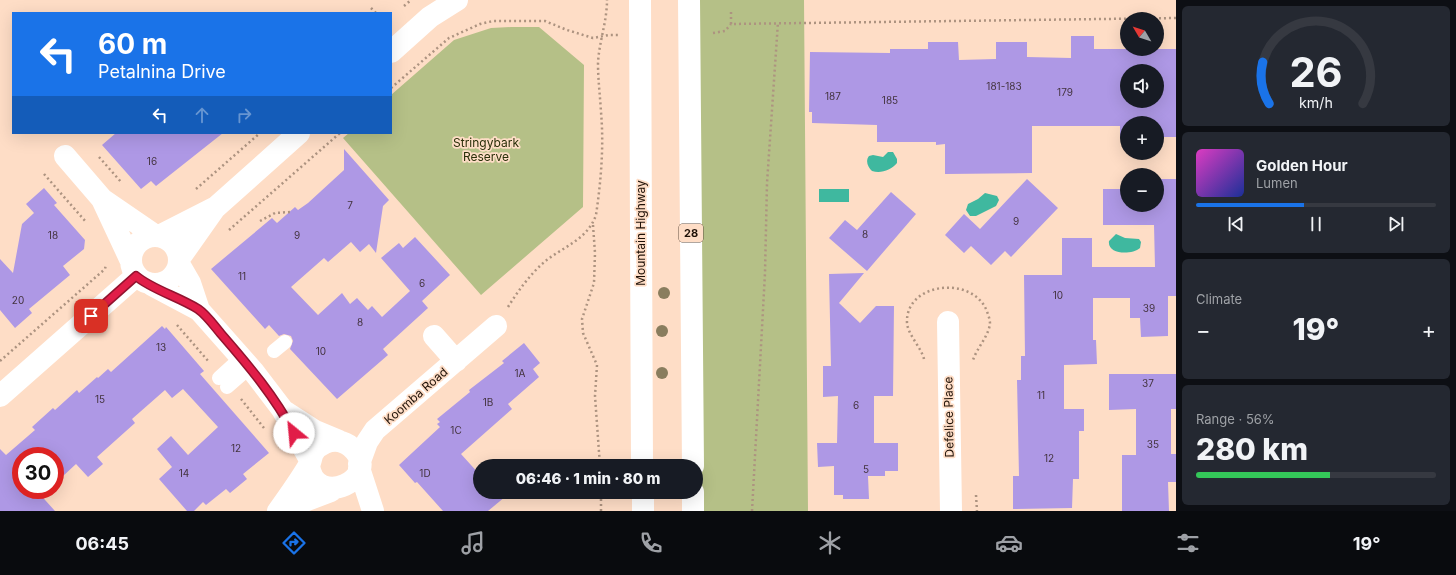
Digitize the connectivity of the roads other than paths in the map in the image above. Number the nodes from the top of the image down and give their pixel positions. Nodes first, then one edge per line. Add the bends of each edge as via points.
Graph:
1 (456, 0) edge
2 (640, 0) edge
3 (689, 0) edge
4 (392, 51) edge
5 (298, 134) edge
6 (65, 156) dead end
7 (102, 199) junction
8 (215, 208) junction
9 (157, 236) junction
10 (179, 262) junction
11 (139, 273) junction
12 (199, 310) junction
13 (948, 322) dead end
14 (496, 326) road end
15 (434, 336) dead end
16 (456, 361) junction
17 (246, 362) junction
18 (223, 382) dead end
19 (0, 396) edge
20 (282, 409) junction
21 (376, 430) junction
22 (340, 442) junction
23 (642, 459) edge
24 (692, 459) edge
25 (310, 462) junction
26 (359, 466) junction
27 (333, 491) junction
28 (643, 499) edge
29 (693, 499) edge
30 (279, 511) edge
31 (372, 511) edge
32 (643, 511) edge
33 (693, 511) edge
34 (951, 511) edge

1 - 4 street via 430,17
2 - 23 street, Mountain Highway
3 - 24 street, 28
5 - 8 street
6 - 7 street
7 - 9 street
7 - 11 street
8 - 9 street
8 - 10 street
9 - 10 street via 173,244 178,251
9 - 11 street via 141,240 136,245
10 - 11 street via 172,277 166,282
10 - 12 street via 190,283
11 - 12 street
11 - 19 street
12 - 17 street
13 - 34 street, Defelice Place
14 - 16 street, Koomba Road
15 - 16 street, Koomba Road
16 - 21 street, Koomba Road
17 - 18 lane
17 - 20 street
20 - 22 street via 315,431
20 - 25 street
21 - 22 street, Koomba Road
21 - 26 street, Koomba Road via 367,442
22 - 25 street via 324,443 318,447
22 - 26 street via 354,450
25 - 27 street via 310,472 318,485
25 - 30 street
26 - 27 street via 354,482 343,490
26 - 31 street
27 - 30 street
27 - 31 street
28 - 32 street
29 - 33 street

